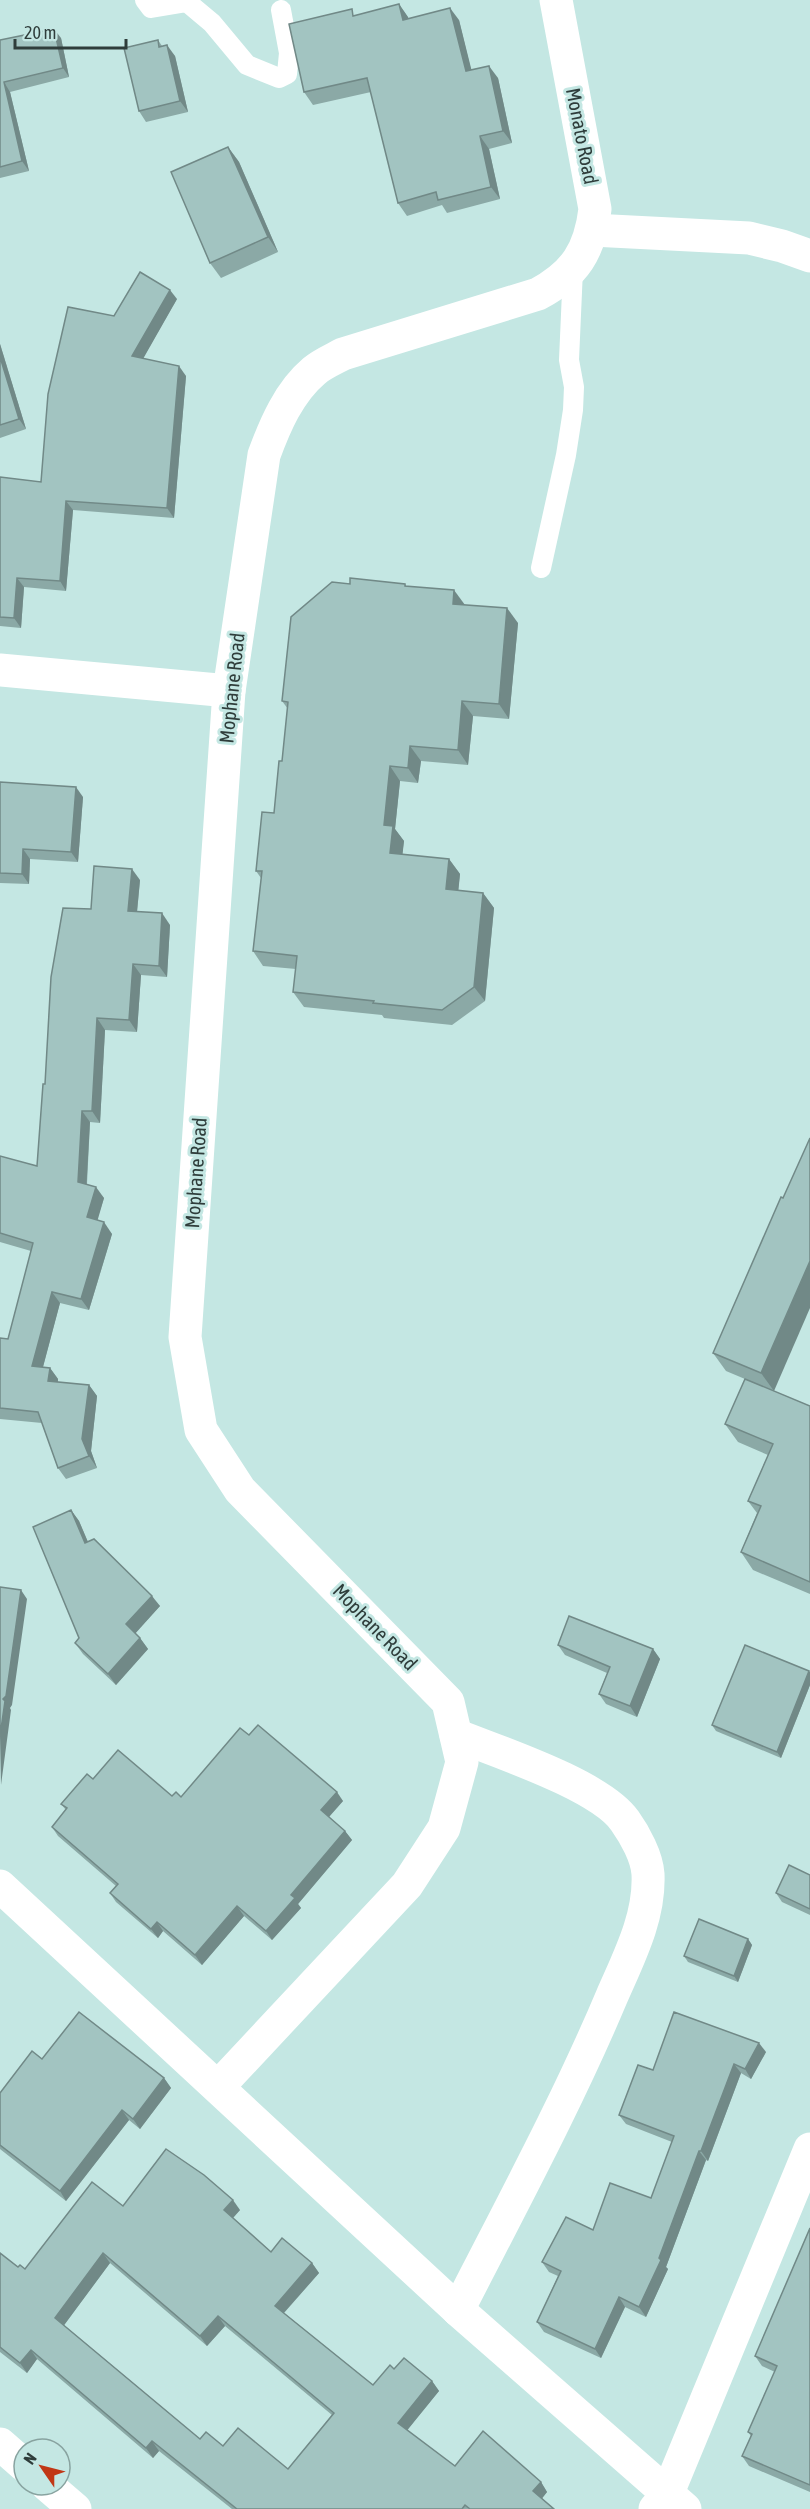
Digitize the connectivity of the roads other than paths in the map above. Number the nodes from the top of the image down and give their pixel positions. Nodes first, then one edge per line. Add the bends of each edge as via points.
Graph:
1 (144, 0) edge
2 (555, 0) edge
3 (281, 10) dead end
4 (592, 230) junction
5 (810, 256) edge
6 (573, 269) junction
7 (541, 568) dead end
8 (0, 670) edge
9 (229, 691) junction
10 (456, 1735) junction
11 (0, 1886) edge
12 (218, 2087) junction
13 (810, 2149) edge
14 (458, 2310) junction
15 (0, 2444) edge
16 (12, 2454) edge
17 (61, 2497) edge
18 (669, 2504) edge
19 (75, 2509) edge

1 - 3 lane via 151,8 187,2 212,23 247,65 279,78 287,74 289,53
2 - 4 street, Monato Road via 593,187
4 - 5 street via 749,238
4 - 6 street, Monato Road
6 - 7 lane via 569,360 573,410
6 - 9 street, Mophane Road via 538,294 343,354 314,371 295,393 275,425 264,455
8 - 9 street
9 - 10 street, Mophane Road via 185,1337 201,1430 240,1490 448,1702
10 - 12 street, Mophane Road via 462,1762 444,1828 407,1886
10 - 14 street via 574,1783 603,1801 624,1819 643,1853 648,1874 642,1924 588,2054
11 - 12 street
12 - 14 street
13 - 18 street
14 - 18 street
15 - 16 street
17 - 19 street

